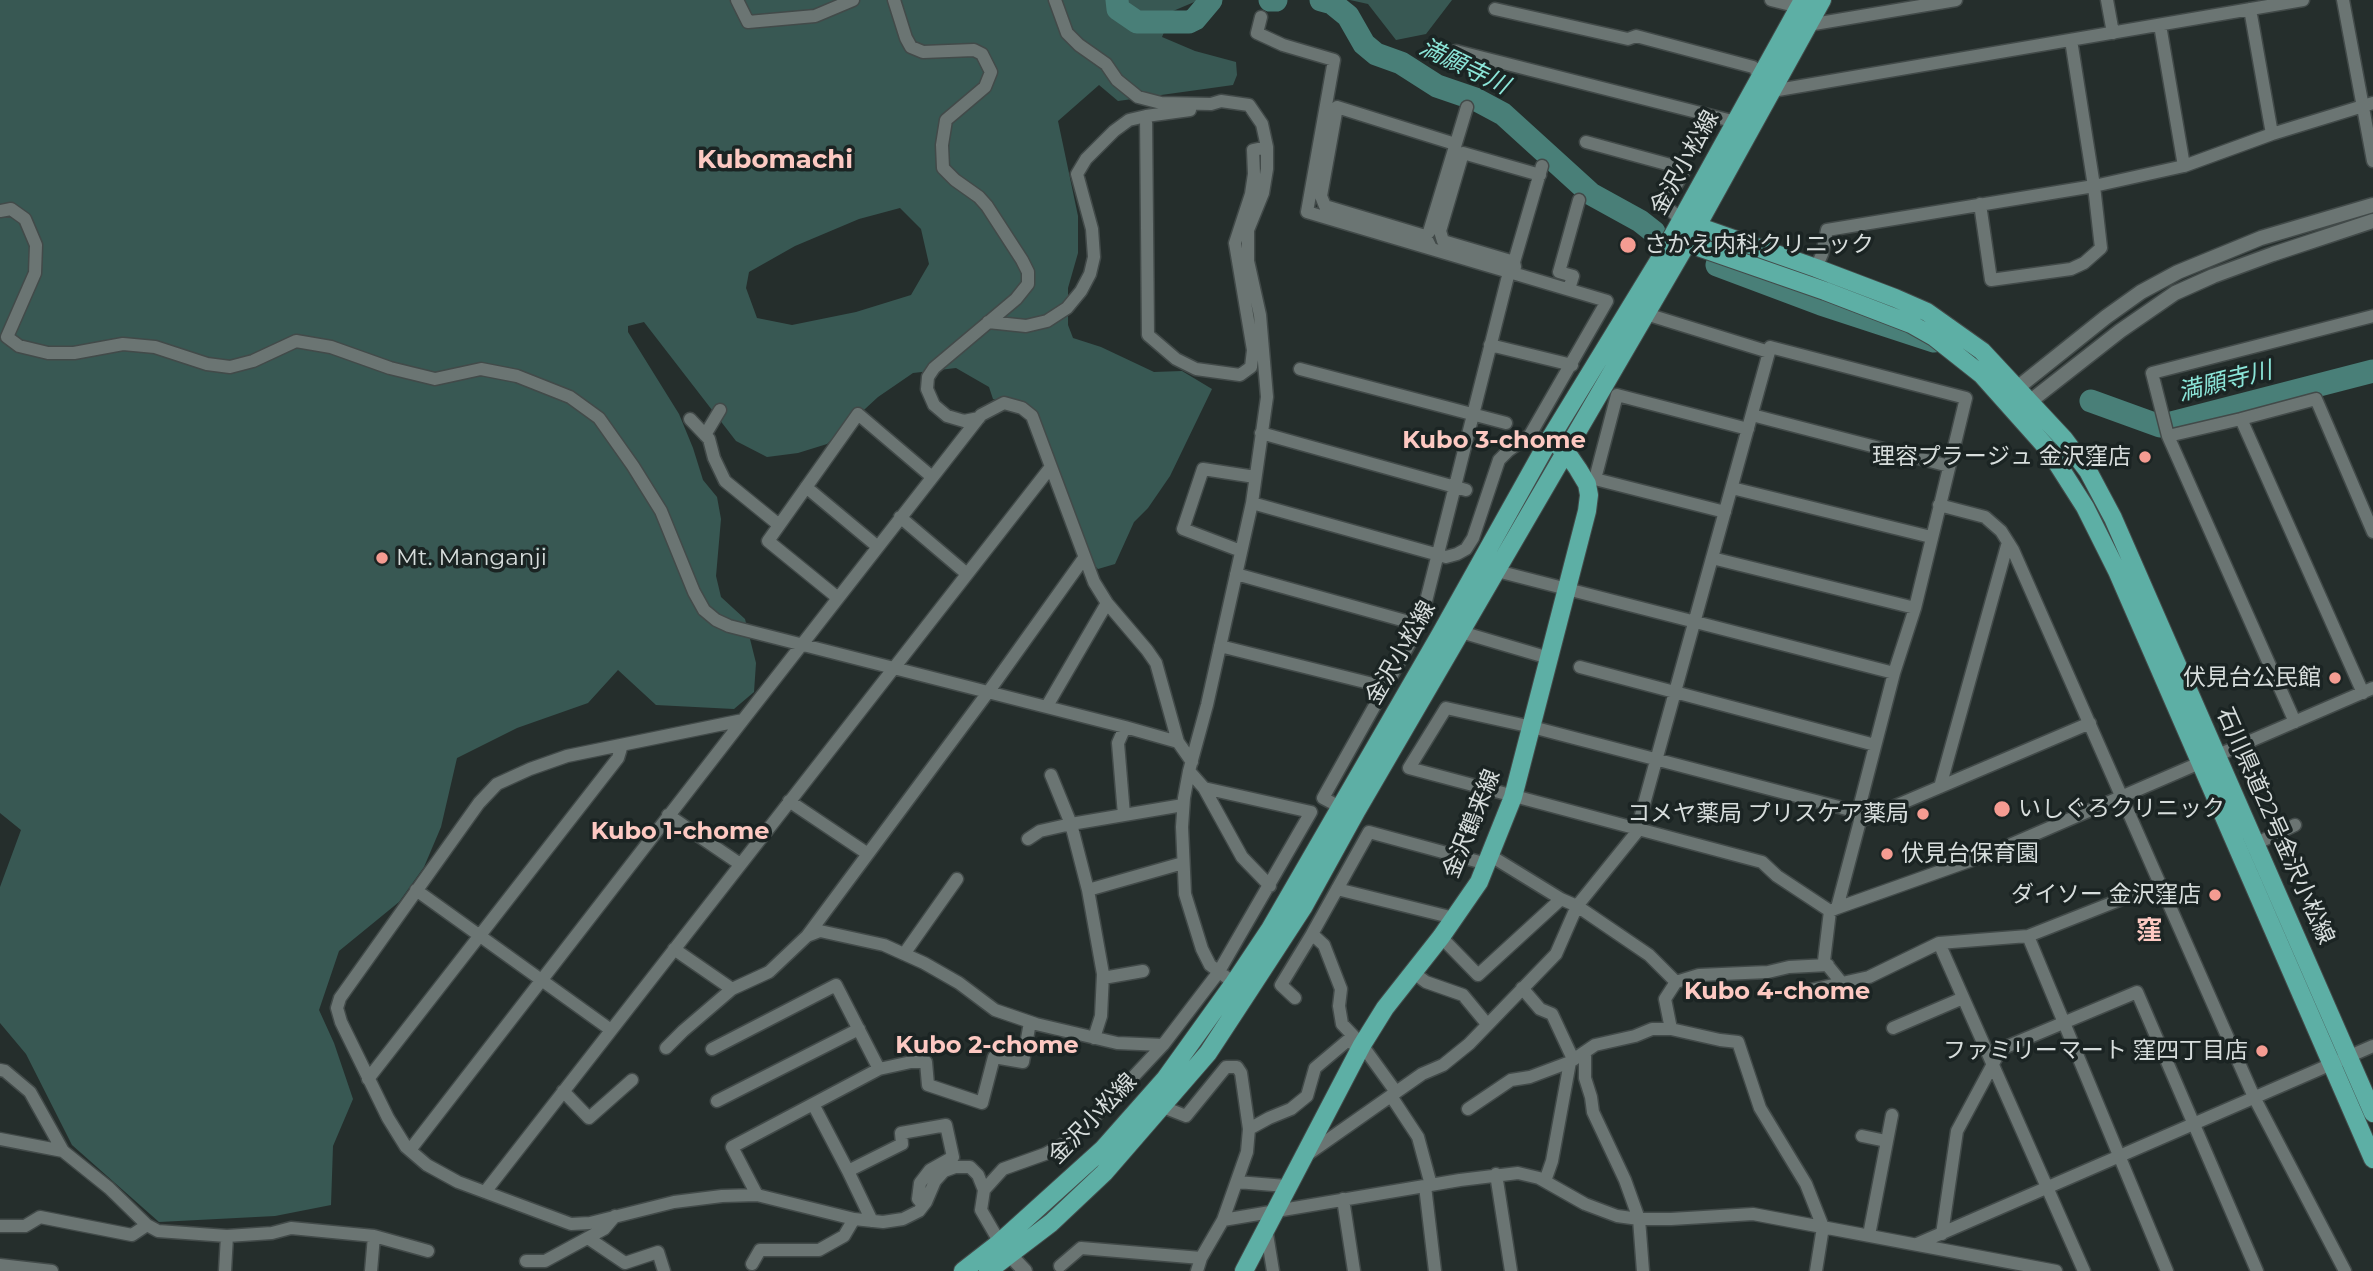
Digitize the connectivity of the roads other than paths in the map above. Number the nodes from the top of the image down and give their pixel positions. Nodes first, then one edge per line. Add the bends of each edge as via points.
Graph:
1 (737, 0) edge
2 (853, 0) edge
3 (894, 0) edge
4 (1055, 0) edge
5 (1771, 0) edge
6 (1822, 0) edge
7 (1956, 0) edge
8 (2107, 0) edge
9 (2303, 0) edge
10 (2343, 0) edge
11 (1801, 4) edge
12 (1911, 4) edge
13 (1495, 9) dead end
14 (2250, 9) junction
15 (1261, 17) dead end
16 (2160, 24) junction
17 (1808, 25) junction
18 (2113, 33) junction
19 (2071, 40) junction
20 (1456, 51) dead end
21 (1760, 76) junction
22 (1772, 91) junction
23 (1203, 104) junction
24 (2368, 104) edge
25 (1467, 107) dead end
26 (1146, 116) junction
27 (1736, 122) junction
28 (2272, 134) junction
29 (1586, 142) dead end
30 (1455, 144) junction
31 (1267, 147) junction
32 (2373, 161) edge
33 (2184, 166) junction
34 (2094, 186) junction
35 (1579, 200) dead end
36 (1980, 204) junction
37 (2373, 205) edge
38 (0, 211) edge
39 (2373, 221) edge
40 (1689, 223) junction
41 (1425, 236) junction
42 (1679, 241) junction
43 (1431, 248) junction
44 (1816, 268) junction
45 (1513, 269) junction
46 (1569, 289) junction
47 (1607, 301) junction
48 (1637, 311) junction
49 (2373, 316) edge
50 (988, 322) junction
51 (1490, 345) junction
52 (1769, 352) junction
53 (1572, 365) junction
54 (1300, 369) dead end
55 (2011, 393) junction
56 (2024, 407) junction
57 (720, 410) dead end
58 (1473, 413) junction
59 (1752, 415) junction
60 (979, 418) junction
61 (690, 419) dead end
62 (2241, 419) junction
63 (1506, 423) dead end
64 (2166, 428) junction
65 (1748, 429) junction
66 (1261, 433) junction
67 (705, 435) junction
68 (1530, 435) junction
69 (1548, 442) junction
70 (1565, 450) junction
71 (1949, 466) junction
72 (1050, 468) junction
73 (932, 477) junction
74 (1255, 477) junction
75 (1591, 481) junction
76 (806, 487) junction
77 (1732, 488) junction
78 (1460, 489) junction
79 (1252, 503) junction
80 (1939, 505) junction
81 (1725, 512) junction
82 (900, 517) junction
83 (779, 525) junction
84 (2373, 532) edge
85 (1931, 537) junction
86 (2008, 542) junction
87 (878, 547) junction
88 (1241, 551) junction
89 (1437, 556) junction
90 (1084, 558) junction
91 (1712, 558) junction
92 (1497, 571) junction
93 (967, 574) junction
94 (1236, 574) junction
95 (1567, 587) junction
96 (838, 598) junction
97 (1107, 603) junction
98 (1915, 608) junction
99 (1694, 622) junction
100 (1420, 625) junction
101 (1461, 632) junction
102 (802, 643) junction
103 (1220, 646) junction
104 (1549, 658) junction
105 (893, 667) junction
106 (1580, 667) dead end
107 (1894, 673) junction
108 (1385, 687) junction
109 (989, 691) junction
110 (1676, 691) junction
111 (2368, 691) edge
112 (1047, 706) junction
113 (743, 720) junction
114 (2295, 722) junction
115 (2090, 723) junction
116 (1125, 727) junction
117 (1532, 727) junction
118 (1178, 741) junction
119 (622, 745) junction
120 (1875, 745) junction
121 (1657, 759) junction
122 (2209, 759) junction
123 (1190, 767) junction
124 (1051, 775) dead end
125 (1940, 787) junction
126 (1204, 788) junction
127 (2122, 795) junction
128 (1513, 797) junction
129 (789, 801) junction
130 (1183, 805) junction
131 (1340, 807) junction
132 (1125, 815) junction
133 (668, 816) junction
134 (1859, 816) junction
135 (1071, 824) junction
136 (2295, 825) dead end
137 (1638, 828) junction
138 (1028, 839) dead end
139 (2255, 844) junction
140 (868, 854) junction
141 (1489, 860) junction
142 (1183, 863) junction
143 (740, 864) junction
144 (957, 879) dead end
145 (2161, 884) junction
146 (1270, 886) junction
147 (1337, 889) junction
148 (416, 890) junction
149 (1088, 890) junction
150 (1561, 899) junction
151 (1577, 906) junction
152 (1834, 909) junction
153 (1454, 918) junction
154 (1312, 934) junction
155 (480, 935) junction
156 (807, 936) junction
157 (2028, 936) junction
158 (1441, 937) junction
159 (1940, 943) junction
160 (674, 949) junction
161 (904, 954) junction
162 (1828, 965) junction
163 (1143, 971) dead end
164 (1219, 973) junction
165 (1414, 973) junction
166 (1103, 978) junction
167 (542, 979) junction
168 (1676, 982) junction
169 (1841, 982) junction
170 (1234, 983) junction
171 (1522, 988) junction
172 (732, 989) junction
173 (1797, 993) dead end
174 (1295, 998) dead end
175 (1963, 998) junction
176 (1030, 1022) junction
177 (2064, 1023) junction
178 (1487, 1024) junction
179 (1894, 1028) dead end
180 (859, 1029) junction
181 (1671, 1029) junction
182 (611, 1030) junction
183 (1094, 1038) junction
184 (1163, 1045) junction
185 (1362, 1046) junction
186 (2373, 1046) edge
187 (666, 1048) dead end
188 (712, 1049) dead end
189 (1585, 1052) junction
190 (1571, 1060) junction
191 (2340, 1060) junction
192 (1992, 1064) junction
193 (879, 1069) junction
194 (0, 1070) edge
195 (368, 1079) junction
196 (632, 1080) dead end
197 (563, 1091) junction
198 (1393, 1094) junction
199 (2254, 1097) junction
200 (717, 1101) dead end
201 (813, 1104) junction
202 (1163, 1107) junction
203 (1468, 1109) dead end
204 (2373, 1113) edge
205 (1892, 1115) dead end
206 (2193, 1124) junction
207 (1249, 1129) junction
208 (1862, 1136) dead end
209 (0, 1139) edge
210 (1886, 1141) junction
211 (410, 1150) junction
212 (63, 1151) junction
213 (2119, 1156) junction
214 (1302, 1158) junction
215 (2373, 1159) edge
216 (848, 1171) junction
217 (1496, 1174) junction
218 (1545, 1181) junction
219 (1237, 1182) junction
220 (1428, 1185) junction
221 (1286, 1186) junction
222 (2047, 1187) junction
223 (984, 1190) junction
224 (485, 1192) junction
225 (757, 1195) junction
226 (1343, 1199) junction
227 (923, 1205) junction
228 (1275, 1211) junction
229 (615, 1216) junction
230 (854, 1219) junction
231 (1639, 1219) junction
232 (1223, 1220) junction
233 (872, 1221) junction
234 (146, 1225) junction
235 (0, 1226) edge
236 (1823, 1227) junction
237 (1266, 1228) junction
238 (1942, 1234) junction
239 (1869, 1235) junction
240 (227, 1236) junction
241 (374, 1236) junction
242 (588, 1238) junction
243 (1917, 1244) junction
244 (1004, 1249) junction
245 (428, 1251) dead end
246 (526, 1261) dead end
247 (752, 1264) dead end
248 (1199, 1264) edge
249 (0, 1265) edge
250 (1060, 1266) dead end
251 (52, 1271) edge
252 (225, 1271) edge
253 (371, 1271) edge
254 (664, 1271) edge
255 (963, 1271) edge
256 (988, 1271) edge
257 (1025, 1271) edge
258 (1244, 1271) edge
259 (1273, 1271) edge
260 (1354, 1271) edge
261 (1436, 1271) edge
262 (1511, 1271) edge
263 (1643, 1271) edge
264 (1816, 1271) edge
265 (2056, 1271) edge
266 (2084, 1271) edge
267 (2166, 1271) edge
268 (2257, 1271) edge
269 (2345, 1271) edge

1 - 2 street via 748,22 815,16
3 - 50 street via 911,47 923,52 974,50 982,54 991,72 985,87 946,120 943,145 943,169 987,206 1028,272 1022,292
4 - 23 street via 1068,33 1138,97 1161,103
5 - 11 street
6 - 17 main road, 金沢小松線
7 - 12 street
8 - 18 street
9 - 14 street
10 - 24 street
11 - 21 main road, 金沢小松線
12 - 17 street
13 - 21 street via 1628,39 1636,36 1753,66
14 - 16 street
14 - 28 street
15 - 43 street via 1257,33 1334,60 1307,212
16 - 18 street
16 - 33 street
17 - 22 main road, 金沢小松線
18 - 19 street
19 - 22 street
19 - 34 street
20 - 27 street
21 - 27 main road, 金沢小松線
22 - 40 main road, 金沢小松線
23 - 26 street
23 - 31 street via 1250,105 1262,124
24 - 28 street
24 - 32 street
25 - 30 street
26 - 31 street via 1147,335 1196,369 1240,375 1251,367 1253,350 1235,243 1251,194 1254,150
26 - 50 street via 1129,120 1114,131 1077,174 1094,257 1090,274 1068,308 1047,321 1026,326
27 - 40 main road, 金沢小松線
28 - 33 street
29 - 40 street via 1685,169 1665,206
30 - 41 street
30 - 41 street via 1337,107 1321,196 1325,206
31 - 66 street via 1263,193 1248,230 1248,261 1266,375
33 - 34 street
34 - 36 street
34 - 36 street via 2101,248 2084,263 2060,272 1992,280
35 - 46 street via 1559,272 1573,276
36 - 44 street via 1827,230
37 - 55 street via 2261,239 2178,272 2096,324
38 - 102 street via 11,209 25,219 36,245 35,273 7,337 19,346 48,353 123,344 155,347 207,365 230,367 296,341 435,379 481,369 554,389 599,418 633,466 661,511 704,610 729,626
39 - 56 street via 2175,293
40 - 42 main road, 金沢小松線
40 - 44 main road, 石川県道22号金沢小松線
41 - 43 street
42 - 48 main road, 金沢小松線
42 - 55 main road, 石川県道22号金沢小松線 via 1911,324
43 - 45 street
44 - 55 main road, 石川県道22号金沢小松線 via 1927,312 1982,351
45 - 45 street via 1541,171 1463,153 1440,231 1443,241
45 - 46 street
45 - 51 street
46 - 47 street
47 - 48 street
47 - 53 street
48 - 52 street
48 - 69 main road, 金沢小松線
48 - 70 main road, 金沢小松線
49 - 64 street via 2152,373
50 - 60 street via 928,377 934,405 947,416 964,421
51 - 53 street
51 - 58 street
52 - 59 street
52 - 71 street via 1770,347 1966,398
53 - 68 street
54 - 58 street
55 - 56 main road, 石川県道22号金沢小松線
56 - 122 main road, 石川県道22号金沢小松線 via 2098,532
57 - 67 street
58 - 63 street
58 - 78 street
59 - 65 street
59 - 71 street
60 - 72 street via 1004,403 1022,408 1032,416
60 - 73 street
61 - 67 street
62 - 64 street
62 - 84 street via 2315,400
62 - 111 street
64 - 114 street
65 - 75 street via 1617,395
65 - 77 street
66 - 74 street
66 - 78 street
67 - 83 street via 725,481
68 - 69 street
68 - 89 street via 1499,460 1466,549
69 - 70 main road
69 - 131 main road, 金沢小松線
70 - 75 main road
70 - 92 main road, 金沢小松線
71 - 80 street
72 - 90 street
72 - 93 street
73 - 76 street via 858,414
73 - 82 street
74 - 79 street
74 - 88 street via 1203,469 1183,529
75 - 81 street
75 - 95 main road, 金沢鶴来線
76 - 83 street
76 - 87 street
77 - 81 street
77 - 85 street
78 - 89 street
79 - 88 street
79 - 89 street
80 - 85 street
80 - 86 street via 1985,517
81 - 91 street
82 - 87 street
82 - 93 street
83 - 96 street via 768,541
85 - 98 street
86 - 115 street
86 - 125 street
87 - 96 street
88 - 94 street
89 - 100 street
90 - 97 street
90 - 109 street
91 - 98 street
91 - 99 street
92 - 95 street
92 - 101 main road, 金沢小松線
93 - 105 street
94 - 100 street
94 - 103 street
95 - 99 street
95 - 104 main road, 金沢鶴来線
96 - 102 street
97 - 112 street
97 - 118 street via 1156,663
98 - 107 street
99 - 107 street
99 - 110 street
100 - 108 street
101 - 104 street
101 - 202 main road, 金沢小松線 via 1304,906 1208,1053
102 - 105 street
102 - 113 street
103 - 108 street
103 - 123 street
104 - 117 main road, 金沢鶴来線
105 - 109 street
105 - 129 street
106 - 110 street
107 - 120 street
108 - 131 street via 1323,798
109 - 112 street
109 - 140 street
110 - 120 street
110 - 121 street
111 - 114 street
112 - 116 street
113 - 119 street
113 - 133 street
114 - 122 street
115 - 125 street
115 - 127 street
116 - 118 street
116 - 132 street via 1118,743
117 - 121 street
117 - 128 main road, 金沢鶴来線
117 - 128 street via 1446,708 1409,768
118 - 123 street
119 - 148 street via 567,756 497,784 478,803
119 - 155 street via 618,758
120 - 134 street
121 - 134 street
121 - 137 street
122 - 127 street
122 - 139 main road, 石川県道22号金沢小松線
122 - 191 main road, 石川県道22号金沢小松線
123 - 126 street
123 - 130 street
124 - 135 street
125 - 134 street
126 - 146 street via 1242,857
126 - 146 street via 1311,812
127 - 145 street
127 - 152 street via 1989,854
128 - 137 street
128 - 141 main road, 金沢鶴来線
129 - 140 street
129 - 143 street
130 - 132 street
130 - 142 street
131 - 170 main road, 金沢小松線
132 - 135 street
133 - 143 street
133 - 167 street
134 - 152 street
135 - 138 street via 1040,831
135 - 149 street
136 - 139 street
137 - 151 street
137 - 152 street via 1762,862 1777,876
139 - 191 main road, 石川県道22号金沢小松線
140 - 156 street
141 - 147 street via 1369,831
141 - 150 street
141 - 153 main road, 金沢鶴来線
142 - 149 street
142 - 164 street via 1185,894 1199,939 1210,965
143 - 160 street
144 - 161 street
145 - 157 street
145 - 199 street
146 - 164 street
147 - 153 street
147 - 154 street
148 - 155 street
148 - 195 street via 337,1008
149 - 166 street
150 - 151 street
150 - 158 street via 1478,975
151 - 168 street via 1649,955
151 - 171 street via 1556,954
152 - 162 street via 1824,961
153 - 158 main road, 金沢鶴来線
154 - 174 street via 1281,985
154 - 185 street via 1324,945 1341,989 1342,1024
155 - 167 street
155 - 195 street
156 - 161 street via 820,931 843,934
156 - 172 street via 769,972
157 - 159 street
157 - 177 street
158 - 165 main road, 金沢鶴来線
159 - 169 street via 1869,976
159 - 175 street
160 - 172 street
160 - 182 street
161 - 176 street via 959,983 995,1010
162 - 168 street via 1699,975
162 - 169 street
163 - 166 street
164 - 170 street
164 - 184 street
165 - 178 street via 1463,995
165 - 185 main road, 金沢鶴来線
166 - 183 street via 1101,1016
167 - 182 street
167 - 211 street
168 - 181 street via 1665,999
169 - 173 street
170 - 244 main road, 金沢小松線 via 1165,1079
171 - 178 street
171 - 190 street via 1540,1009 1552,1014
172 - 187 street
175 - 179 street
175 - 192 street
176 - 183 street
176 - 193 street via 1023,1062 995,1057 982,1103 928,1086 926,1062
177 - 192 street via 2001,1049
177 - 206 street via 2137,992
177 - 213 street
178 - 198 street via 1443,1065
180 - 188 street via 836,985
180 - 193 street
180 - 200 street
181 - 189 street via 1652,1029
181 - 236 street via 1738,1042 1760,1108 1806,1184
182 - 197 street
183 - 184 street
184 - 223 street via 1067,1142 1003,1170
185 - 198 street
185 - 207 street via 1347,1041 1315,1068 1307,1096
185 - 214 main road, 金沢鶴来線
186 - 191 street
189 - 190 street
189 - 231 street via 1584,1078 1593,1112
190 - 203 street via 1511,1080
190 - 218 street
191 - 199 street
191 - 204 main road, 石川県道22号金沢小松線
191 - 215 main road, 石川県道22号金沢小松線
192 - 222 street
192 - 238 street via 1957,1131
193 - 201 street
194 - 212 street via 30,1092
195 - 211 street
196 - 197 street via 589,1118
197 - 224 street
198 - 214 street
198 - 220 street via 1418,1137
199 - 206 street
199 - 269 street
201 - 216 street
201 - 225 street via 733,1147
202 - 207 street via 1186,1116 1226,1067 1237,1067
202 - 244 main road, 金沢小松線 via 1051,1223
205 - 210 street
206 - 213 street
206 - 268 street
207 - 219 street
208 - 210 street
209 - 212 street
210 - 239 street
211 - 224 street via 427,1165
212 - 234 street
213 - 222 street
213 - 267 street
214 - 221 main road, 金沢鶴来線
216 - 227 street via 902,1144 901,1133 946,1125 953,1157 930,1170 920,1183 918,1199
216 - 233 street
217 - 218 street via 1518,1173
217 - 220 street
217 - 262 street
218 - 231 street via 1597,1209
219 - 221 street
219 - 232 street
220 - 226 street
220 - 261 street
221 - 228 main road, 金沢鶴来線
222 - 238 street
222 - 266 street
223 - 227 street via 970,1167 955,1167 935,1181
223 - 244 street via 981,1210
224 - 229 street via 571,1224
225 - 229 street via 674,1202
225 - 230 street
226 - 228 street
226 - 260 street
227 - 233 street via 903,1219
228 - 232 street
228 - 237 main road, 金沢鶴来線
229 - 242 street
230 - 233 street
230 - 247 street via 844,1236 819,1250 760,1250
231 - 236 street via 1753,1214
231 - 263 street
232 - 248 street
234 - 235 street via 132,1235 40,1217 26,1226
234 - 240 street via 158,1231
236 - 239 street
236 - 264 street
237 - 258 main road, 金沢鶴来線
237 - 259 street
238 - 243 street
239 - 243 street
240 - 241 street via 291,1228
240 - 252 street
241 - 245 street
241 - 253 street
242 - 246 street via 545,1261
242 - 254 street via 625,1263 658,1252
243 - 265 street
244 - 255 main road, 金沢小松線
244 - 256 main road, 金沢小松線
244 - 257 street
248 - 250 street via 1081,1248
249 - 251 street

